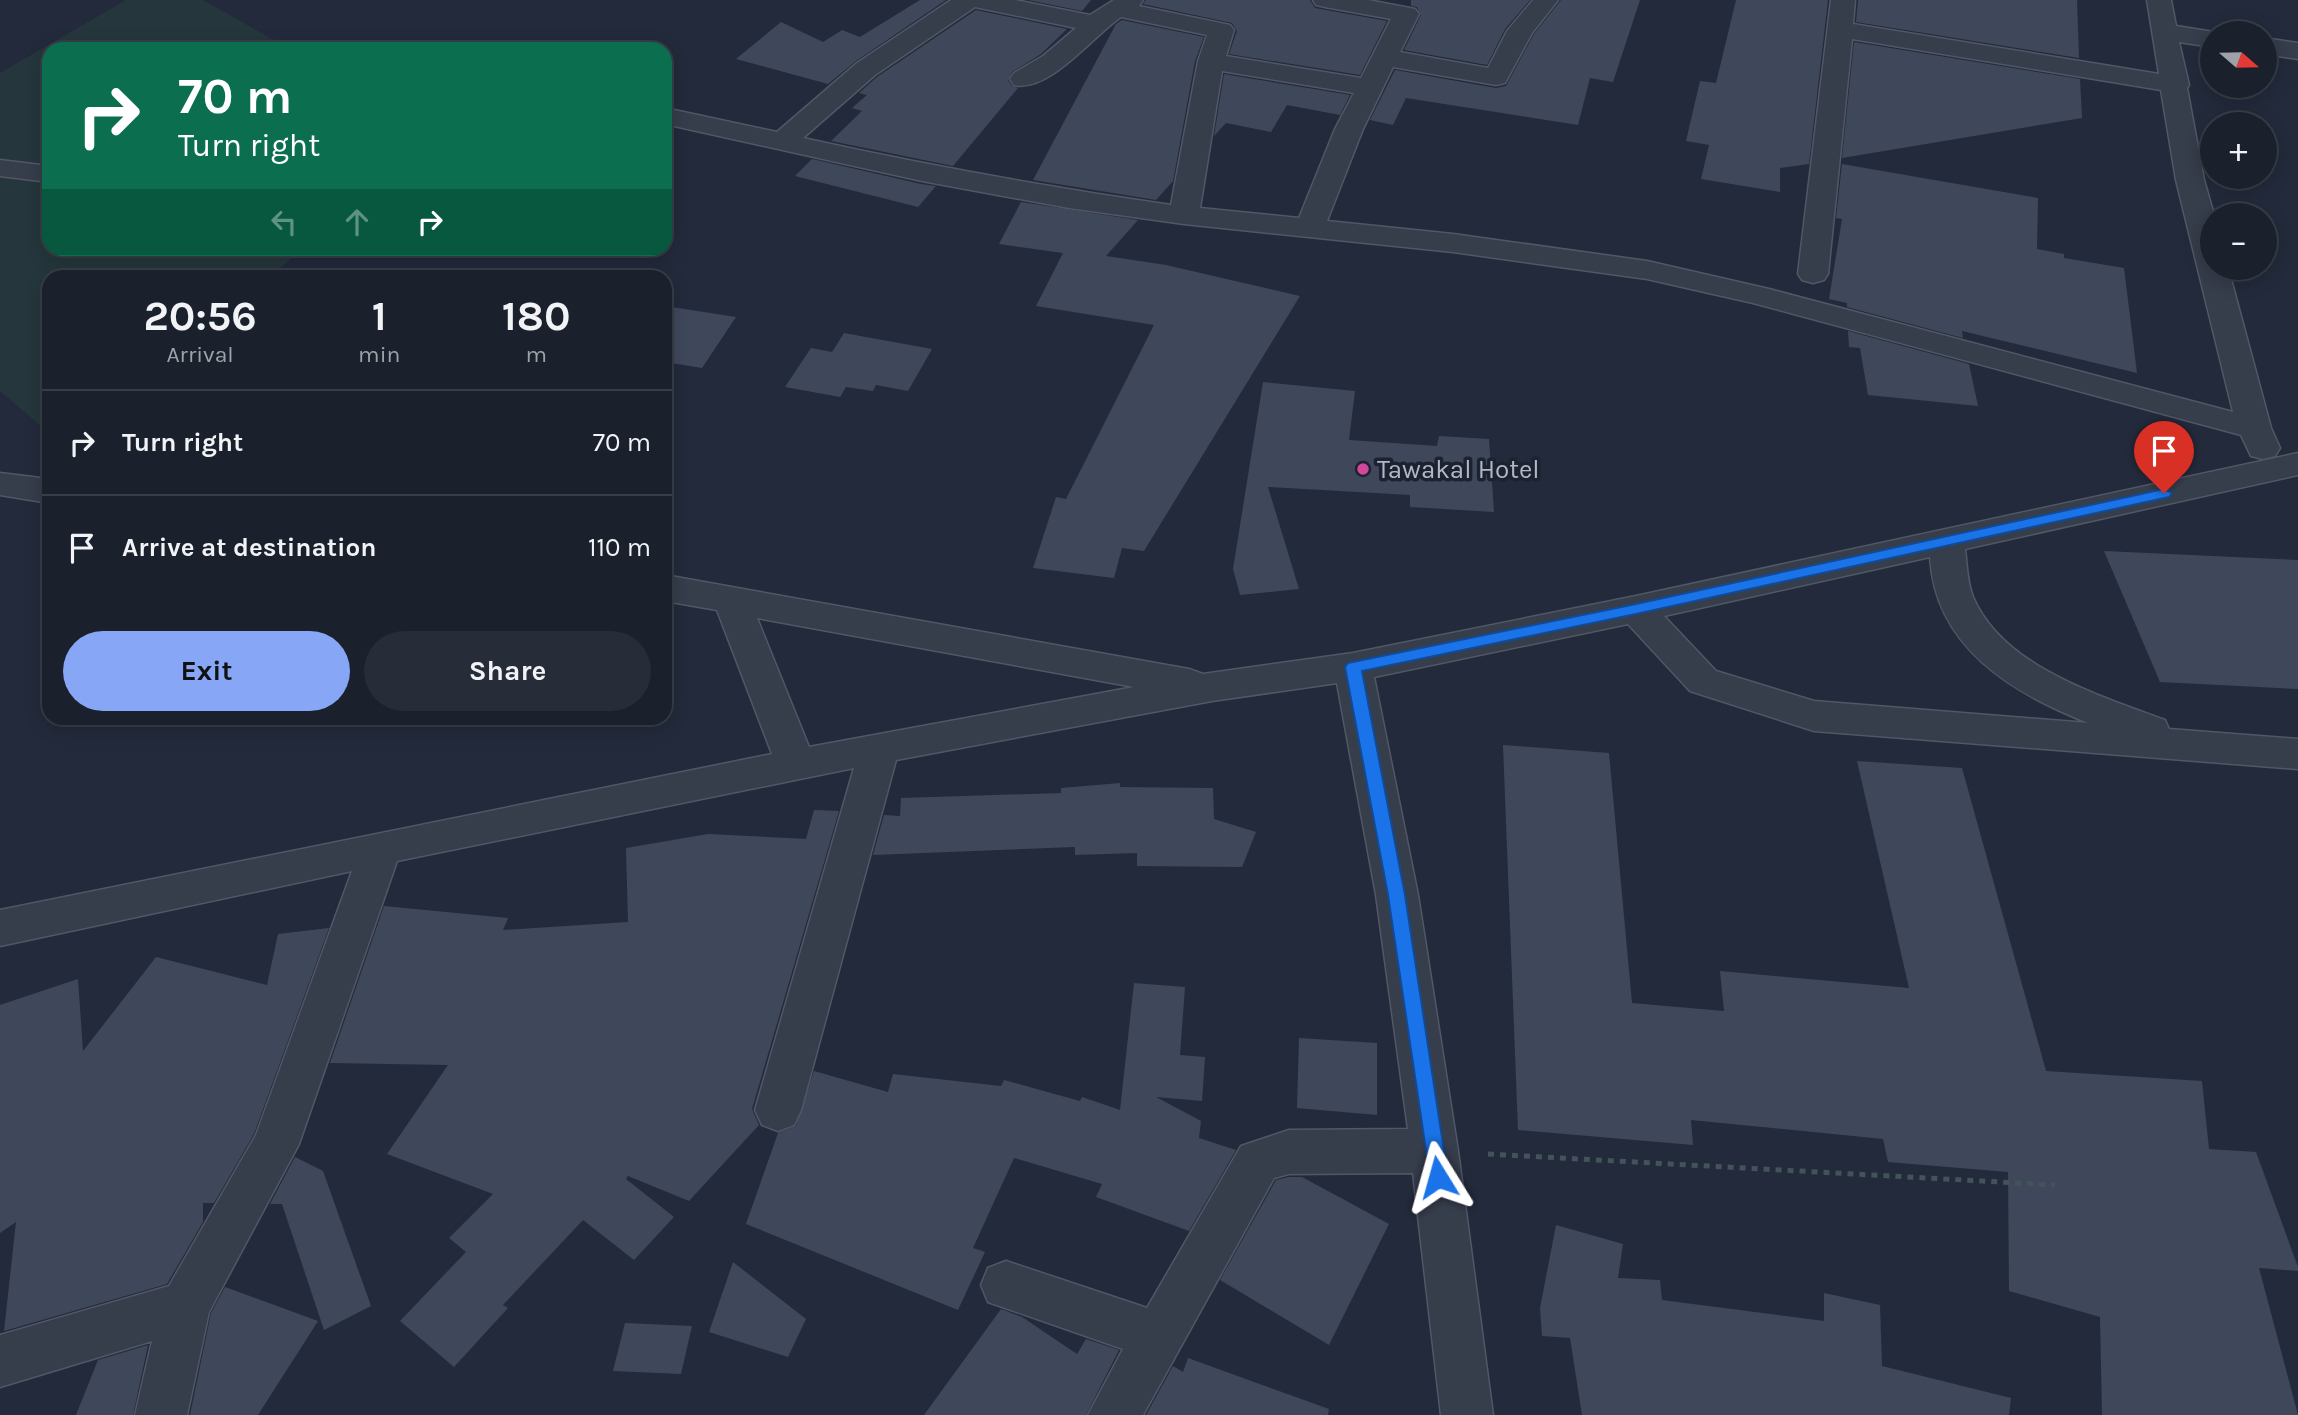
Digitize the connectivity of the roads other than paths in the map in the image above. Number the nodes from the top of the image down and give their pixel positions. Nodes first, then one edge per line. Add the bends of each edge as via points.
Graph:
1 (968, 0) edge
2 (978, 0) edge
3 (1325, 0) edge
4 (1546, 0) edge
5 (1843, 0) edge
6 (2159, 0) edge
7 (1124, 4) edge
8 (1095, 24) junction
9 (1839, 29) junction
10 (2165, 32) junction
11 (2200, 37) edge
12 (2277, 48) edge
13 (2298, 51) edge
14 (1383, 57) junction
15 (1211, 61) junction
16 (1023, 79) dead end
17 (2176, 85) junction
18 (1368, 87) junction
19 (672, 118) edge
20 (781, 144) junction
21 (0, 168) edge
22 (42, 173) edge
23 (1184, 215) junction
24 (2200, 220) edge
25 (1309, 229) junction
26 (1813, 274) dead end
27 (2215, 280) edge
28 (2254, 428) junction
29 (2286, 467) edge
30 (0, 484) edge
31 (42, 490) edge
32 (1947, 541) junction
33 (672, 590) edge
34 (731, 599) junction
35 (1636, 609) junction
36 (1353, 667) junction
37 (1212, 687) junction
38 (2192, 746) junction
39 (880, 748) junction
40 (2298, 754) edge
41 (796, 765) junction
42 (381, 848) junction
43 (0, 928) edge
44 (778, 1110) dead end
45 (1434, 1151) junction
46 (1006, 1285) dead end
47 (185, 1306) junction
48 (1157, 1336) junction
49 (0, 1361) edge
50 (161, 1415) edge
51 (1114, 1415) edge
52 (1467, 1415) edge

1 - 20 street via 866,69
2 - 8 street
3 - 14 street via 1406,14
4 - 14 street via 1520,31 1496,77
5 - 9 street
6 - 10 street
7 - 8 street
7 - 15 street via 1221,30
8 - 16 street via 1046,66
9 - 17 street
9 - 26 street
10 - 11 street
10 - 17 street
12 - 13 street
14 - 18 street
15 - 18 street
15 - 23 street
17 - 24 street
18 - 25 street
19 - 20 street
20 - 23 street via 1069,199
21 - 22 street
23 - 25 street
25 - 28 street via 1453,243 1660,273 1759,295
27 - 28 street
28 - 29 street
29 - 32 street
30 - 31 street
32 - 35 street
32 - 38 street via 1954,597 1972,630 2014,671 2076,702
33 - 34 street
34 - 37 street
34 - 41 street
35 - 36 street
35 - 38 street via 1703,681 1814,716
36 - 37 street
36 - 45 street via 1396,895
37 - 39 street
38 - 40 street
39 - 41 street
39 - 44 street
41 - 42 street
42 - 43 street
42 - 47 street via 276,1144
45 - 48 street via 1289,1152 1258,1161
45 - 52 street
46 - 48 street
47 - 49 street
47 - 50 street
48 - 51 street

